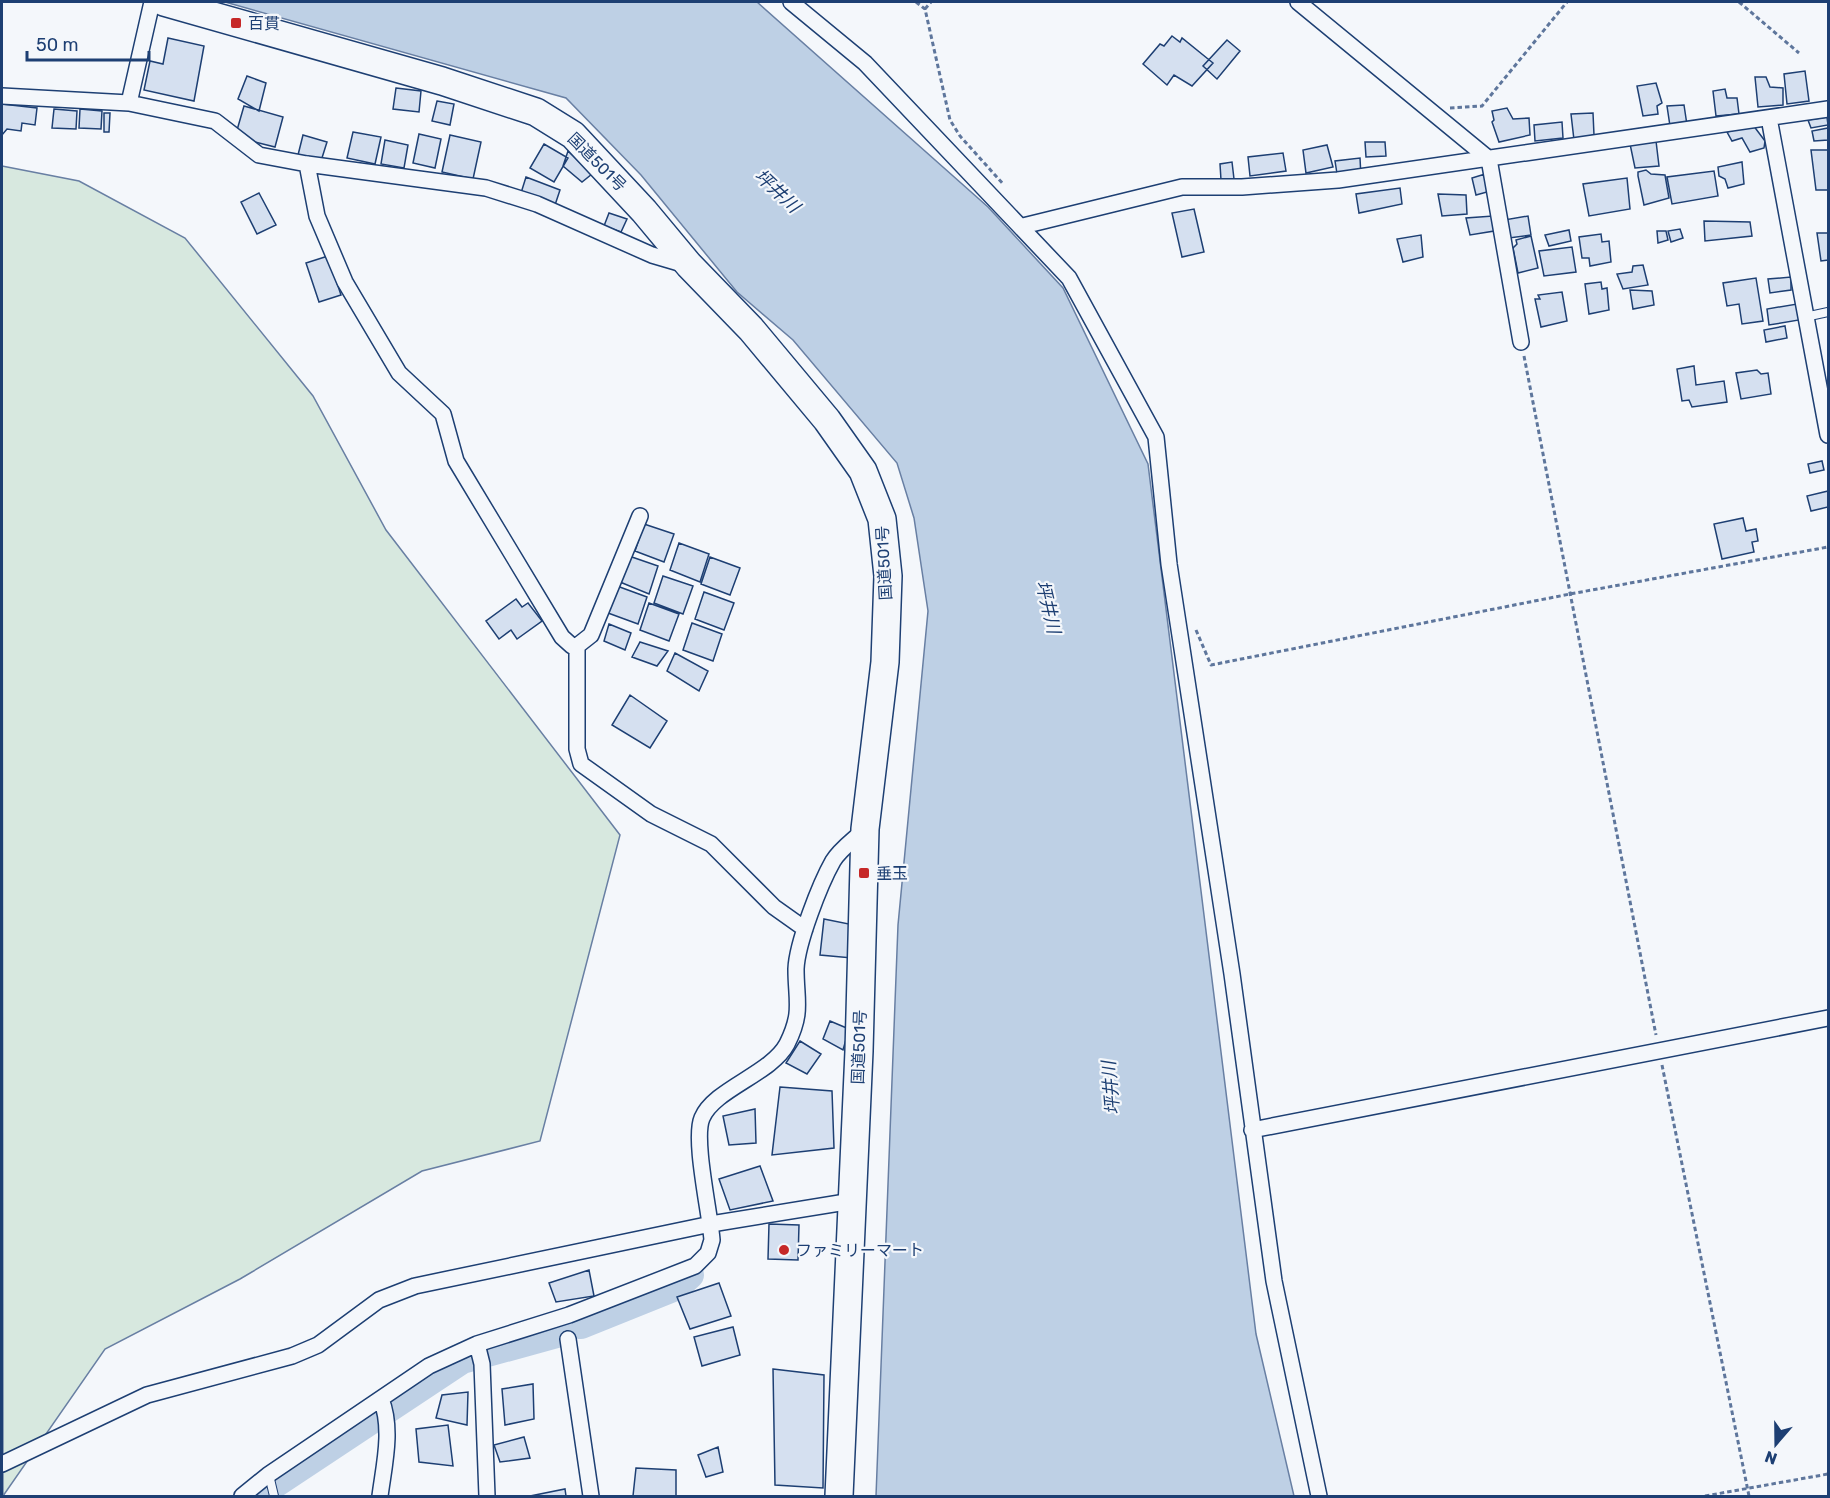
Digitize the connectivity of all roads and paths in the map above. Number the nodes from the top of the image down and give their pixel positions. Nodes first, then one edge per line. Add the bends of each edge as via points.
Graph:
1 (152, 2) edge
2 (164, 2) edge
3 (791, 2) edge
4 (916, 2) edge
5 (931, 2) edge
6 (1298, 2) edge
7 (1567, 2) edge
8 (1738, 2) edge
9 (925, 9) junction
10 (1799, 53) dead end
11 (2, 96) edge
12 (129, 103) junction
13 (1439, 108) dead end
14 (1828, 109) edge
15 (1769, 118) junction
16 (1489, 159) junction
17 (307, 164) junction
18 (1007, 188) dead end
19 (1023, 226) junction
20 (689, 266) junction
21 (1828, 312) edge
22 (1806, 317) junction
23 (1521, 342) joint
24 (1828, 435) edge
25 (640, 516) dead end
26 (1828, 547) edge
27 (1570, 594) junction
28 (1194, 625) dead end
29 (577, 646) junction
30 (865, 829) junction
31 (805, 929) junction
32 (1828, 1018) edge
33 (1659, 1051) junction
34 (1252, 1130) junction
35 (852, 1201) junction
36 (711, 1224) junction
37 (568, 1339) dead end
38 (479, 1354) junction
39 (384, 1406) junction
40 (2, 1464) edge
41 (1828, 1474) edge
42 (272, 1486) edge
43 (1748, 1489) junction
44 (242, 1497) edge
45 (380, 1497) edge
46 (487, 1497) edge
47 (591, 1497) edge
48 (839, 1497) edge
49 (1319, 1497) edge
50 (1705, 1497) edge
51 (1749, 1497) edge

1 - 12 street
2 - 20 highway, 国道501号 via 442,81 536,112 573,135
3 - 19 street via 865,63
4 - 9 path
5 - 9 path
6 - 16 street
7 - 13 path via 1482,106
8 - 10 path
9 - 18 path via 950,120
11 - 12 street
12 - 17 street via 215,121 259,155
14 - 15 street
15 - 16 street
15 - 22 street
16 - 19 street via 1338,180 1182,187
16 - 23 street
17 - 20 street via 486,188 537,204 652,255
17 - 29 street via 317,216 345,282 399,374 443,414 456,461 562,637
19 - 34 street via 1069,278 1156,437 1169,564
20 - 30 highway, 国道501号 via 751,329 827,420 863,471 882,519 888,576 885,662
21 - 22 lane
22 - 24 street
23 - 27 path
25 - 29 street via 591,635
26 - 27 path
27 - 28 path via 1211,665
27 - 33 path
29 - 31 street via 577,749 581,764 651,814 711,844 774,907
30 - 31 street via 834,860
30 - 35 highway, 国道501号
31 - 36 street via 796,967 800,1010 785,1048 714,1103 702,1118 700,1140
32 - 33 street
33 - 34 street
33 - 43 path
34 - 49 street via 1274,1281
35 - 36 street
35 - 48 highway, 国道501号
36 - 38 street via 708,1253 694,1266
36 - 40 street via 415,1286 379,1300 318,1345 292,1356 147,1395
37 - 47 street
38 - 39 street via 429,1366
38 - 46 street
39 - 42 street
39 - 45 street via 387,1442
41 - 43 path
42 - 44 street
43 - 50 path
43 - 51 path

